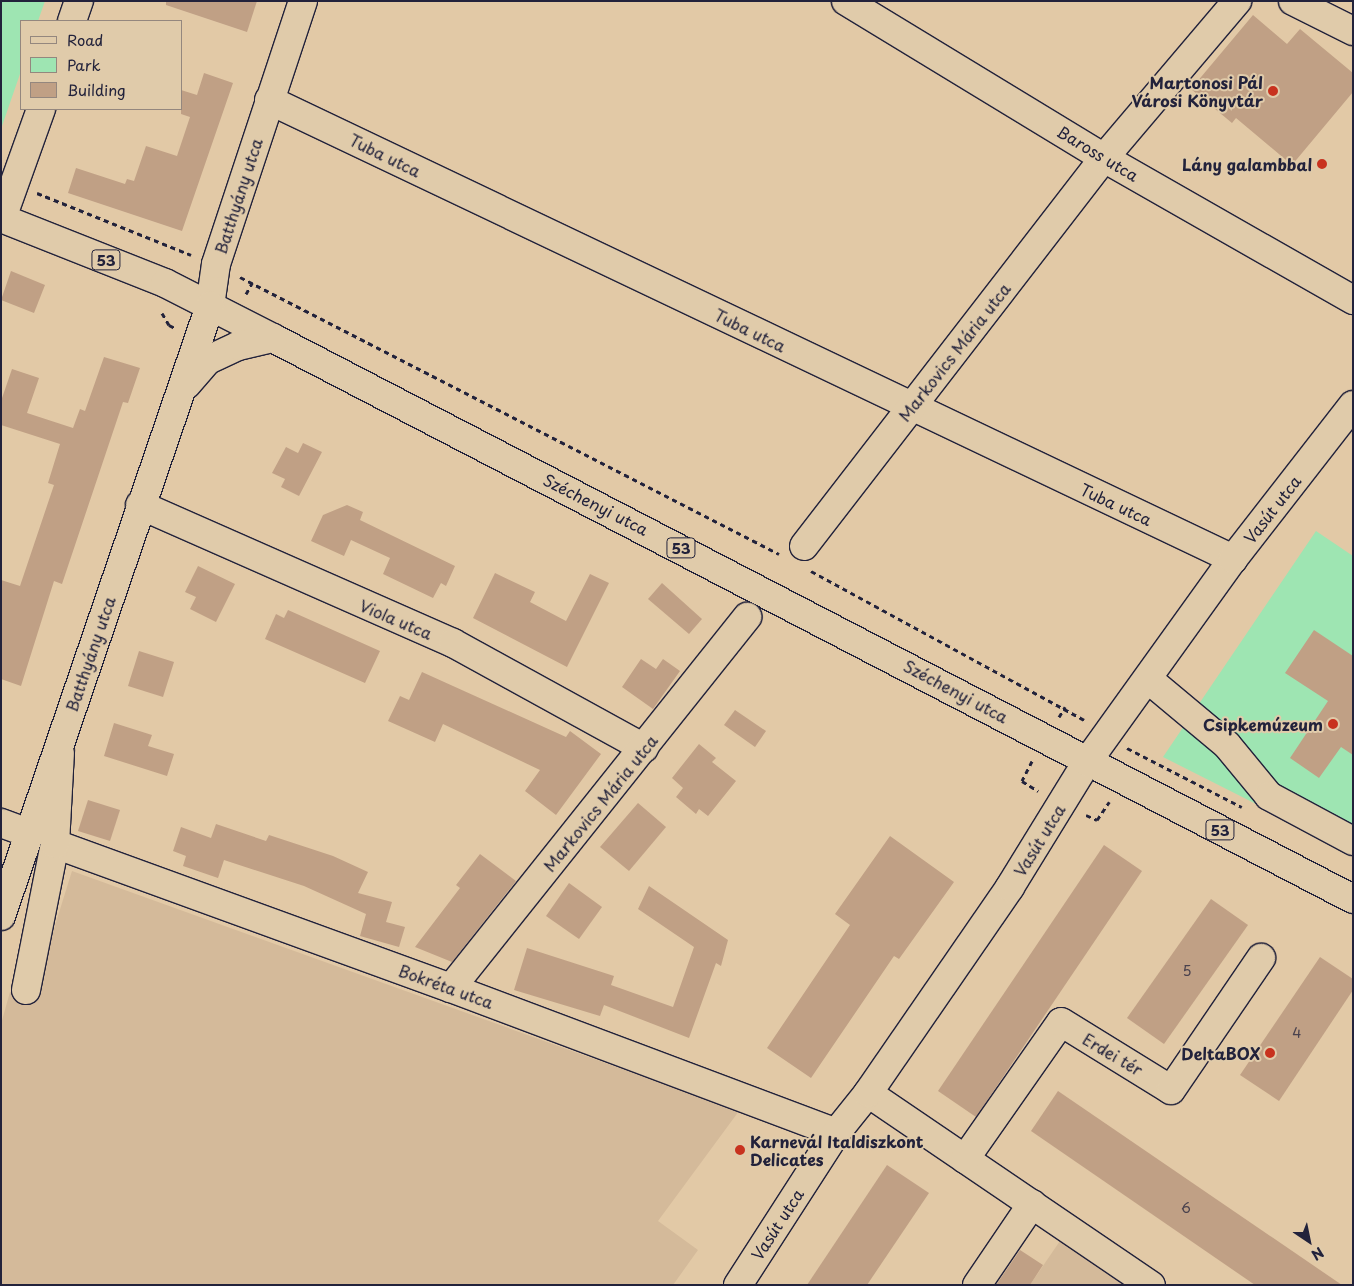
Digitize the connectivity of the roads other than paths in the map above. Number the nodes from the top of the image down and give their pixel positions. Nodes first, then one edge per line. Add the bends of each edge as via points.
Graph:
1 (79, 1) edge
2 (303, 1) edge
3 (846, 1) edge
4 (1237, 1) edge
5 (1293, 1) edge
6 (72, 20) edge
7 (1353, 31) edge
8 (268, 100) junction
9 (42, 110) edge
10 (1104, 158) junction
11 (2, 218) edge
12 (1353, 300) edge
13 (210, 306) junction
14 (273, 338) junction
15 (180, 392) junction
16 (1353, 405) edge
17 (912, 408) junction
18 (140, 505) junction
19 (796, 556) road end
20 (1233, 559) junction
21 (747, 617) dead end
22 (1148, 679) junction
23 (60, 744) junction
24 (644, 748) junction
25 (1087, 762) junction
26 (2, 825) edge
27 (29, 833) junction
28 (1353, 841) edge
29 (55, 844) junction
30 (1353, 899) edge
31 (1, 916) edge
32 (1261, 958) dead end
33 (451, 988) junction
34 (26, 990) dead end
35 (868, 1093) junction
36 (836, 1132) junction
37 (965, 1159) junction
38 (1032, 1204) junction
39 (738, 1285) edge
40 (977, 1285) edge
41 (1151, 1285) edge

1 - 6 street
2 - 8 street, Batthyány utca
3 - 10 street, Baross utca
4 - 10 street, Markovics Mária utca
5 - 7 street
8 - 13 street, Batthyány utca via 216,264
8 - 17 street, Tuba utca
9 - 11 street
10 - 12 street, Baross utca
10 - 17 street, Markovics Mária utca
11 - 13 street, 53 via 165,283
13 - 14 street, Széchenyi utca / 53
13 - 15 street, Batthyány utca
14 - 15 street, Batthyány utca via 238,346 208,360
14 - 25 street, Széchenyi utca / 53 via 776,597
15 - 18 street, Batthyány utca
16 - 20 street, Vasút utca
17 - 19 street, Markovics Mária utca
17 - 20 street, Tuba utca
18 - 23 street, Batthyány utca
18 - 24 street, Viola utca via 453,643
20 - 22 street, Vasút utca
21 - 24 street, Markovics Mária utca
22 - 25 street, Vasút utca
22 - 28 street via 1227,745 1269,796
23 - 27 street, Batthyány utca
23 - 29 street
24 - 33 street, Markovics Mária utca
25 - 30 street, 53
25 - 35 street, Vasút utca via 1010,887
26 - 27 street
27 - 31 street, Batthyány utca
29 - 33 street, Bokréta utca
29 - 34 street
32 - 37 street, Erdei tér via 1172,1090 1060,1022
33 - 36 street, Bokréta utca
35 - 36 street, Vasút utca
35 - 37 street
36 - 39 street, Vasút utca
37 - 38 street
38 - 40 street
38 - 41 street

